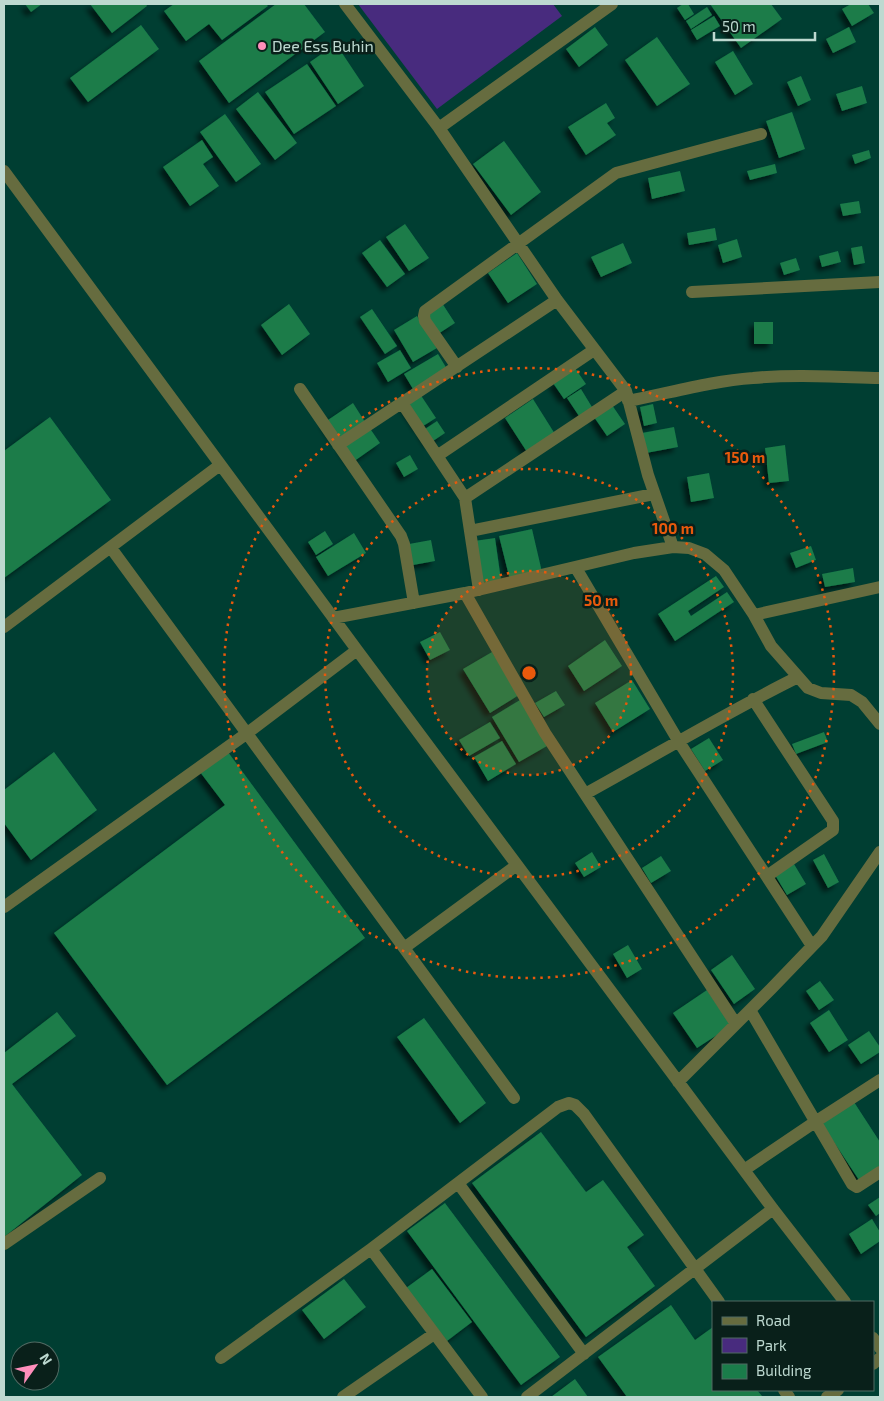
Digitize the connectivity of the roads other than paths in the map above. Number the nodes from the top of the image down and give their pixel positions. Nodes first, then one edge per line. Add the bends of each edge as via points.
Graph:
1 (345, 4) edge
2 (612, 4) edge
3 (439, 128) junction
4 (761, 134) dead end
5 (4, 171) edge
6 (518, 244) junction
7 (880, 282) edge
8 (692, 292) dead end
9 (557, 300) junction
10 (594, 350) junction
11 (457, 366) junction
12 (880, 378) edge
13 (300, 389) dead end
14 (627, 396) junction
15 (402, 403) junction
16 (338, 445) junction
17 (437, 456) junction
18 (220, 465) junction
19 (654, 494) junction
20 (465, 498) junction
21 (470, 531) junction
22 (673, 547) junction
23 (111, 548) junction
24 (576, 568) junction
25 (880, 587) edge
26 (479, 590) junction
27 (465, 593) junction
28 (414, 603) junction
29 (754, 615) junction
30 (333, 618) junction
31 (4, 627) edge
32 (357, 650) junction
33 (798, 677) junction
34 (753, 699) junction
35 (880, 724) edge
36 (246, 734) junction
37 (680, 742) junction
38 (585, 794) junction
39 (880, 852) edge
40 (517, 865) junction
41 (766, 876) junction
42 (4, 907) edge
43 (812, 946) junction
44 (404, 948) junction
45 (750, 1010) junction
46 (736, 1024) junction
47 (880, 1080) edge
48 (678, 1082) junction
49 (514, 1098) dead end
50 (815, 1122) junction
51 (744, 1170) junction
52 (880, 1172) edge
53 (100, 1178) dead end
54 (458, 1183) junction
55 (773, 1209) junction
56 (4, 1244) edge
57 (371, 1249) junction
58 (695, 1269) junction
59 (718, 1301) edge
60 (844, 1301) edge
61 (434, 1334) junction
62 (584, 1354) junction
63 (221, 1358) dead end
64 (343, 1397) edge
65 (482, 1397) edge
66 (526, 1397) edge

1 - 3 street
2 - 3 street
3 - 6 street
4 - 6 street via 616,173
5 - 18 street
6 - 9 street
6 - 11 street via 425,311 425,321
7 - 8 street
9 - 10 street
9 - 11 street
10 - 14 street
10 - 17 street
11 - 15 street
12 - 14 street via 752,378
13 - 16 street
14 - 19 street
14 - 20 street
15 - 16 street
15 - 17 street
16 - 28 street via 401,536
17 - 20 street
18 - 23 street
18 - 30 street
19 - 21 street
19 - 22 street
20 - 21 street
21 - 26 street
22 - 24 street
22 - 29 street via 689,548 715,561
23 - 31 street
23 - 36 street
24 - 26 street
24 - 37 street
25 - 29 street
26 - 27 street
27 - 28 street
27 - 38 street via 545,733
28 - 30 street
29 - 33 street via 771,646
30 - 32 street
32 - 36 street
32 - 40 street
33 - 34 street
33 - 35 street via 815,691 851,695 862,702
34 - 37 street
34 - 41 street via 834,826 834,830
36 - 42 street
36 - 44 street
37 - 38 street
37 - 41 street
38 - 46 street
39 - 43 street
40 - 44 street
40 - 48 street
41 - 43 street
43 - 45 street
44 - 49 street
45 - 46 street
45 - 50 street
46 - 48 street
47 - 50 street
48 - 51 street
50 - 51 street
50 - 52 street via 855,1186
51 - 55 street
53 - 56 street
54 - 57 street
54 - 58 street via 553,1111 569,1103 576,1105
54 - 62 street
55 - 58 street
55 - 60 street
57 - 61 street
57 - 63 street
58 - 59 street
58 - 62 street
61 - 64 street
61 - 65 street
62 - 66 street

